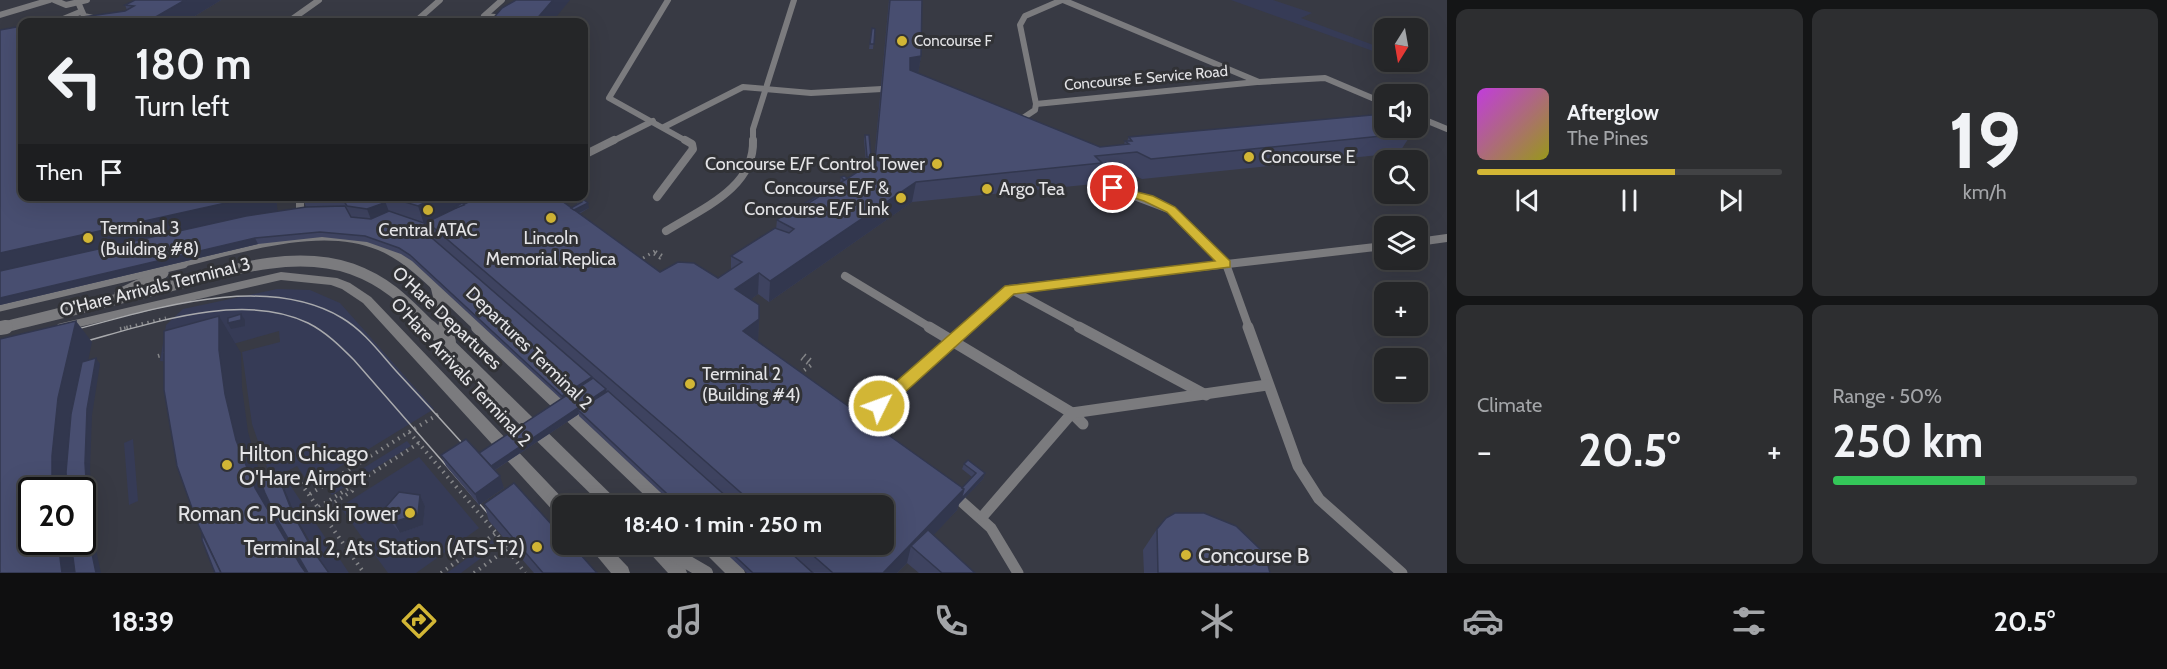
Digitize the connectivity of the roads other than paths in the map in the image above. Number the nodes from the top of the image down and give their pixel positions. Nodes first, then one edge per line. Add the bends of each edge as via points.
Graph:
1 (50, 0) edge
2 (54, 0) edge
3 (87, 0) edge
4 (319, 0) edge
5 (440, 0) edge
6 (502, 0) edge
7 (668, 0) edge
8 (794, 0) edge
9 (1063, 0) edge
10 (78, 2) junction
11 (80, 12) junction
12 (0, 15) edge
13 (69, 18) edge
14 (91, 18) edge
15 (294, 18) edge
16 (420, 18) edge
17 (515, 18) edge
18 (1259, 82) junction
19 (766, 89) junction
20 (882, 89) edge
21 (1374, 99) edge
22 (1036, 104) junction
23 (653, 121) junction
24 (1428, 121) edge
25 (664, 127) junction
26 (1447, 129) edge
27 (1023, 131) edge
28 (588, 153) edge
29 (1093, 176) edge
30 (657, 197) dead end
31 (300, 201) edge
32 (300, 231) edge
33 (666, 231) dead end
34 (1447, 238) edge
35 (1428, 241) edge
36 (1374, 247) edge
37 (183, 263) junction
38 (1226, 264) junction
39 (845, 276) dead end
40 (320, 278) joint
41 (435, 285) junction
42 (1010, 290) junction
43 (100, 304) junction
44 (0, 306) edge
45 (0, 328) edge
46 (44, 332) edge
47 (952, 342) junction
48 (449, 343) junction
49 (1268, 386) junction
50 (1206, 395) junction
51 (879, 406) dead end
52 (1071, 413) junction
53 (1083, 424) dead end
54 (938, 483) edge
55 (602, 495) edge
56 (655, 495) edge
57 (552, 498) edge
58 (983, 516) junction
59 (605, 555) edge
60 (663, 555) edge
61 (674, 555) edge
62 (718, 555) edge
63 (622, 573) edge
64 (679, 573) edge
65 (706, 573) edge
66 (737, 573) edge
67 (1018, 573) edge
68 (1402, 573) edge

1 - 12 lane
2 - 10 lane
3 - 10 lane
4 - 15 lane
5 - 16 lane
6 - 17 lane via 484,16
7 - 23 lane via 609,98
8 - 19 lane
9 - 18 lane
9 - 22 lane via 1032,12 1020,25
10 - 11 lane
11 - 13 lane
11 - 14 lane
18 - 21 lane, Concourse E Service Road via 1325,78
18 - 22 lane, Concourse E Service Road
19 - 20 lane via 811,93
19 - 25 lane via 742,87
19 - 33 lane via 753,129 754,157 732,190
22 - 27 lane via 1035,110 1013,126
23 - 25 lane
23 - 28 lane
24 - 26 lane
25 - 30 lane via 683,137 693,149
29 - 38 lane via 1103,184 1171,210
31 - 32 lane
34 - 35 lane
36 - 38 lane
37 - 41 street, Departures Terminal 2 via 279,241 352,241 389,251 408,261
37 - 43 street, bridge
37 - 44 street, bridge
38 - 42 lane
38 - 49 lane
39 - 47 lane
40 - 46 street, O'Hare Arrivals Terminal 3 via 262,279
40 - 57 street, O'Hare Arrivals Terminal 2 via 346,286 367,300
41 - 48 street, bridge
41 - 56 street, Departures Terminal 2, bridge
42 - 47 lane
42 - 50 lane
43 - 45 street, O'Hare Departures, bridge
43 - 48 street, O'Hare Departures, bridge via 251,267 309,261 334,263 361,270 389,286
47 - 51 lane
47 - 52 lane
48 - 55 street, O'Hare Departures, bridge
49 - 50 lane
49 - 68 lane via 1298,466 1319,499
50 - 52 lane
52 - 53 lane
52 - 58 lane
54 - 58 lane
58 - 67 lane via 1006,547
59 - 63 street
60 - 64 street
61 - 65 street, bridge
62 - 66 street

